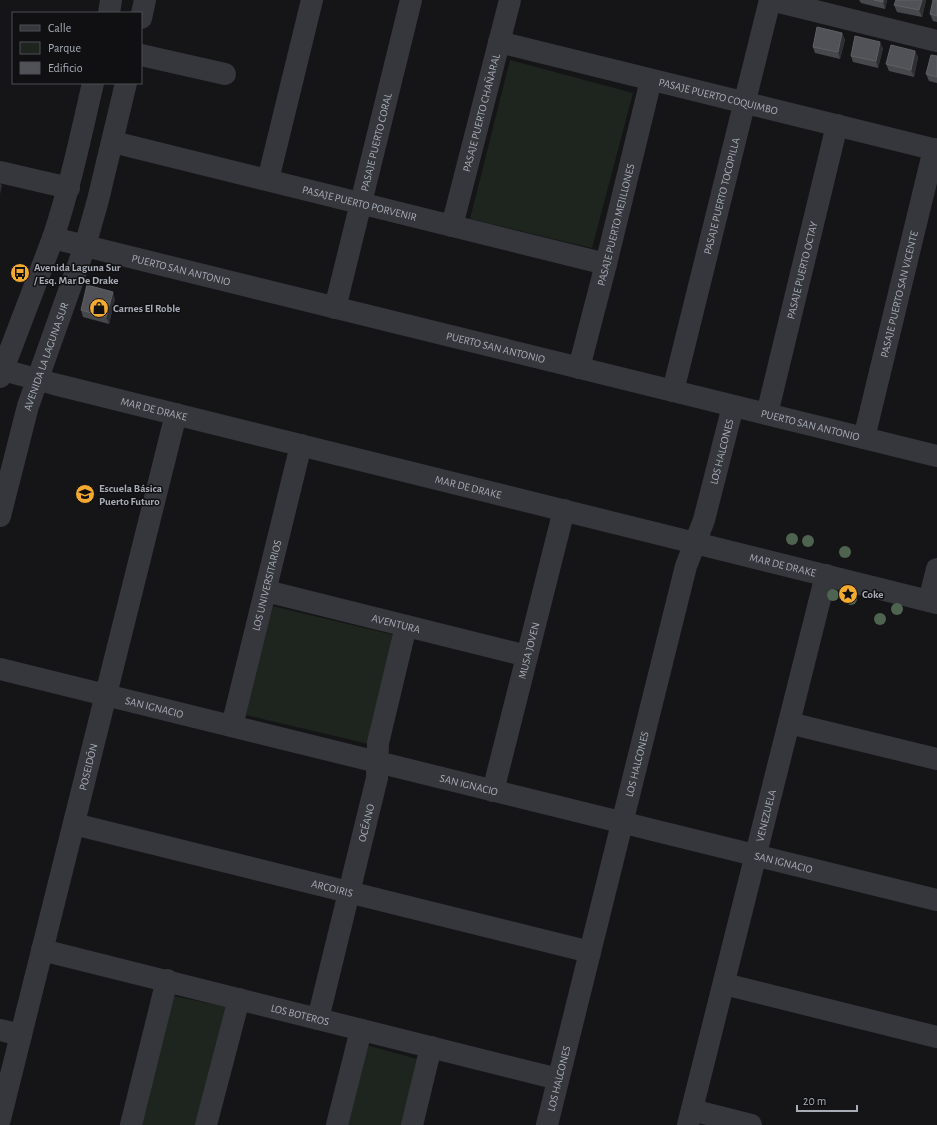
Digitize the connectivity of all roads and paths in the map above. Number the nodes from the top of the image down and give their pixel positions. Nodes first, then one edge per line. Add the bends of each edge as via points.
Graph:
1 (112, 0) edge
2 (145, 0) edge
3 (312, 0) edge
4 (411, 0) edge
5 (510, 0) edge
6 (770, 0) edge
7 (109, 12) edge
8 (142, 14) edge
9 (937, 41) edge
10 (499, 42) junction
11 (142, 55) edge
12 (225, 74) dead end
13 (651, 80) junction
14 (93, 84) edge
15 (126, 84) edge
16 (744, 103) junction
17 (837, 126) junction
18 (113, 142) junction
19 (935, 150) edge
20 (0, 172) edge
21 (268, 180) junction
22 (69, 188) junction
23 (361, 203) junction
24 (452, 226) junction
25 (53, 238) junction
26 (85, 246) junction
27 (606, 264) junction
28 (335, 308) junction
29 (579, 368) junction
30 (1, 372) edge
31 (37, 379) junction
32 (673, 391) junction
33 (733, 406) junction
34 (176, 414) junction
35 (767, 414) junction
36 (864, 438) junction
37 (301, 445) junction
38 (937, 456) edge
39 (564, 510) junction
40 (0, 516) edge
41 (695, 543) junction
42 (937, 569) edge
43 (826, 575) junction
44 (266, 591) junction
45 (933, 602) edge
46 (406, 626) junction
47 (527, 656) junction
48 (0, 669) edge
49 (106, 695) junction
50 (789, 722) junction
51 (232, 726) junction
52 (937, 759) edge
53 (377, 762) junction
54 (493, 791) junction
55 (622, 822) junction
56 (74, 824) junction
57 (756, 855) junction
58 (349, 892) junction
59 (937, 900) edge
60 (42, 950) junction
61 (590, 952) junction
62 (167, 980) junction
63 (724, 984) junction
64 (239, 999) junction
65 (318, 1018) junction
66 (0, 1030) edge
67 (361, 1030) junction
68 (21, 1035) junction
69 (937, 1037) edge
70 (431, 1047) junction
71 (558, 1079) junction
72 (690, 1118) edge
73 (0, 1119) edge
74 (131, 1125) edge
75 (206, 1125) edge
76 (337, 1125) edge
77 (412, 1125) edge
78 (547, 1125) edge
79 (751, 1125) edge

1 - 7 street
2 - 8 street
3 - 21 street
4 - 23 street, PASAJE PUERTO CORAL
5 - 10 street, PASAJE PUERTO CHAÑARAL
6 - 9 street
6 - 16 street, PASAJE PUERTO TOCOPILLA
10 - 13 street, PASAJE PUERTO COQUIMBO
10 - 24 street, PASAJE PUERTO CHAÑARAL
11 - 12 street
13 - 16 street, PASAJE PUERTO COQUIMBO
13 - 27 street, PASAJE PUERTO MEJILLONES
14 - 22 street
15 - 18 street, AVENIDA LA LAGUNA SUR
16 - 17 street, PASAJE PUERTO COQUIMBO
16 - 32 street, PASAJE PUERTO TOCOPILLA
17 - 19 street, PASAJE PUERTO COQUIMBO
17 - 35 street, PASAJE PUERTO OCTAY
18 - 21 street, PASAJE PUERTO PORVENIR
18 - 26 street, AVENIDA LA LAGUNA SUR
19 - 36 street, PASAJE PUERTO SAN VICENTE
20 - 22 street
21 - 23 street, PASAJE PUERTO PORVENIR
22 - 25 street
23 - 24 street, PASAJE PUERTO PORVENIR
23 - 28 street, PASAJE PUERTO CORAL
24 - 27 street, PASAJE PUERTO PORVENIR
25 - 26 street, PUERTO SAN ANTONIO
25 - 30 street
26 - 28 street, PUERTO SAN ANTONIO
26 - 31 street, AVENIDA LA LAGUNA SUR
27 - 29 street, PASAJE PUERTO MEJILLONES
28 - 29 street, PUERTO SAN ANTONIO
29 - 32 street, PUERTO SAN ANTONIO
30 - 31 street, MAR DE DRAKE
31 - 34 street, MAR DE DRAKE
31 - 40 street, AVENIDA LA LAGUNA SUR via 26,412
32 - 33 street, PUERTO SAN ANTONIO
33 - 35 street, PUERTO SAN ANTONIO
33 - 41 street, LOS HALCONES via 704,520
34 - 37 street, MAR DE DRAKE
34 - 49 street, POSEIDÓN
35 - 36 street, PUERTO SAN ANTONIO
36 - 38 street, PUERTO SAN ANTONIO
37 - 39 street, MAR DE DRAKE
37 - 44 street, LOS UNIVERSITARIOS
39 - 41 street, MAR DE DRAKE
39 - 47 street, MUSA JOVEN
41 - 43 street, MAR DE DRAKE
41 - 55 street, LOS HALCONES via 686,566
42 - 45 street
43 - 45 street, MAR DE DRAKE
43 - 50 street, VENEZUELA
44 - 46 street, AVENTURA
44 - 51 street, LOS UNIVERSITARIOS
46 - 47 street, AVENTURA
46 - 53 street, OCÉANO via 378,743
47 - 54 street, MUSA JOVEN
48 - 49 street, SAN IGNACIO
49 - 51 street, SAN IGNACIO
49 - 56 street, POSEIDÓN
50 - 52 street
50 - 57 street, VENEZUELA
51 - 53 street, SAN IGNACIO
53 - 54 street, SAN IGNACIO
53 - 58 street, OCÉANO via 377,778
54 - 55 street, SAN IGNACIO
55 - 57 street, SAN IGNACIO
55 - 61 street, LOS HALCONES
56 - 58 street, ARCOIRIS
56 - 60 street, POSEIDÓN
57 - 59 street, SAN IGNACIO
57 - 63 street, VENEZUELA
58 - 61 street, ARCOIRIS
58 - 65 street, OCÉANO
60 - 62 street, LOS BOTEROS
60 - 68 street, POSEIDÓN
61 - 71 street, LOS HALCONES
62 - 64 street, LOS BOTEROS
62 - 74 street
63 - 69 street
63 - 72 street, VENEZUELA
64 - 65 street, LOS BOTEROS
64 - 75 street
65 - 67 street, LOS BOTEROS
66 - 68 street
67 - 70 street, LOS BOTEROS
67 - 76 street
68 - 73 street, POSEIDÓN
70 - 71 street, LOS BOTEROS
70 - 77 street
71 - 78 street, LOS HALCONES
72 - 79 street

